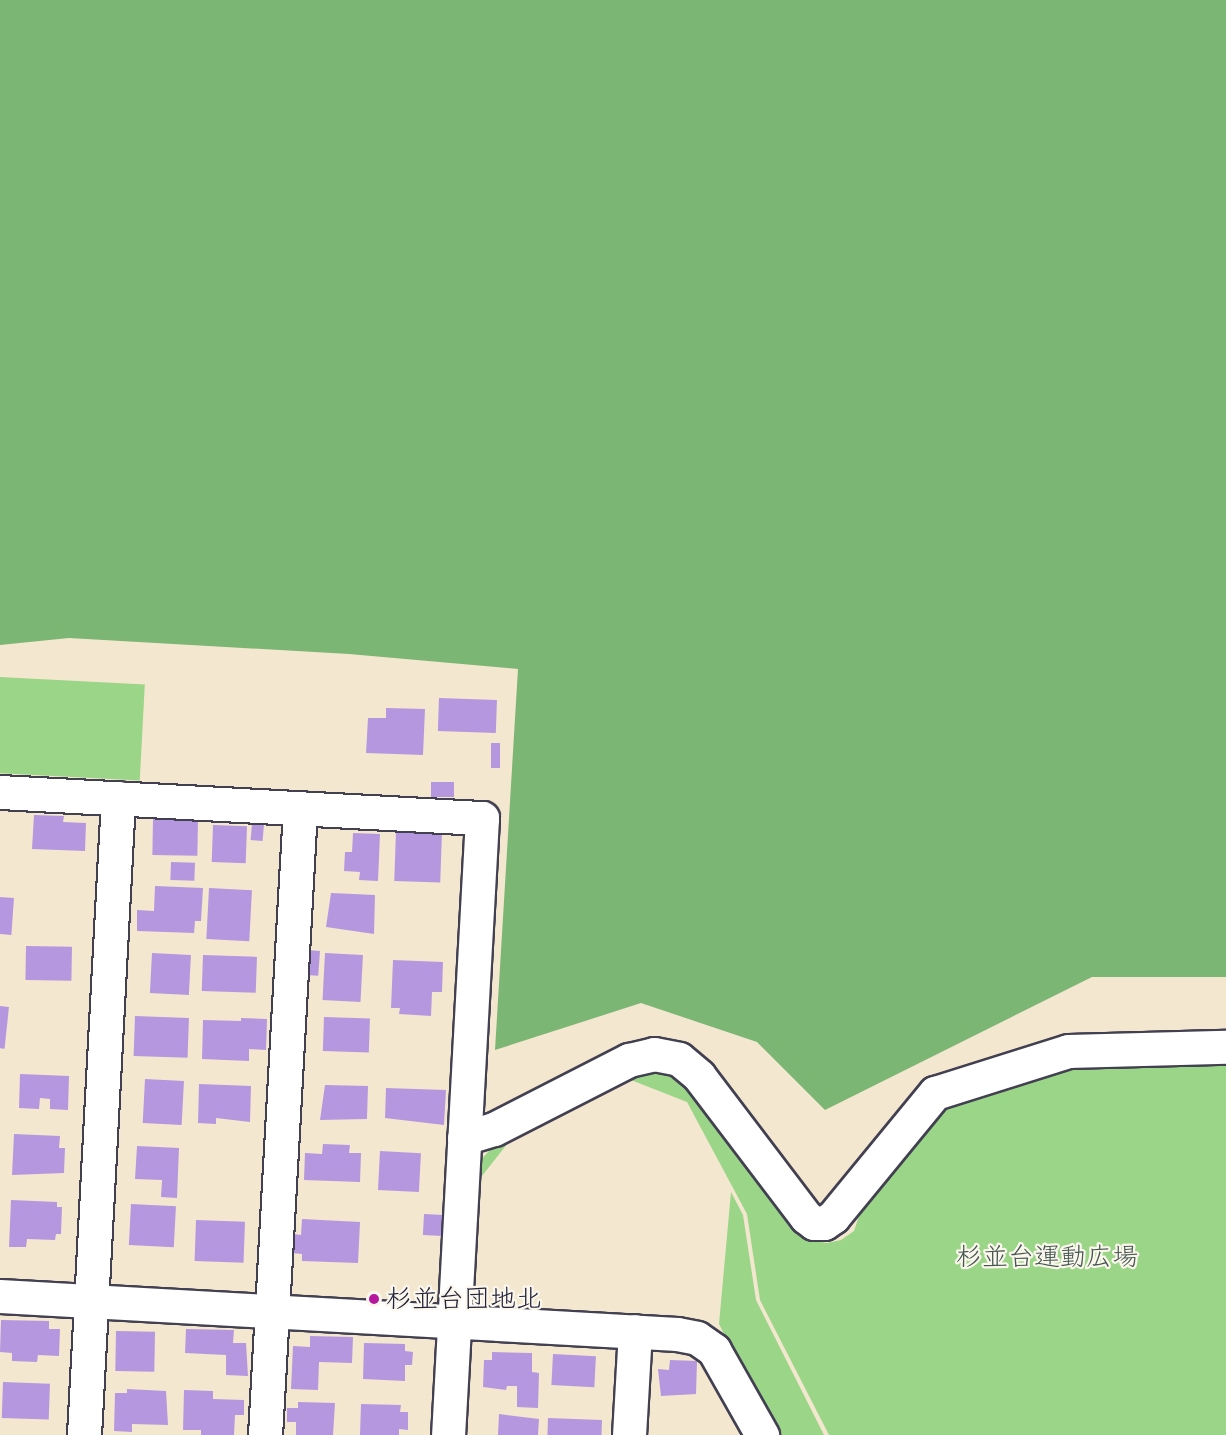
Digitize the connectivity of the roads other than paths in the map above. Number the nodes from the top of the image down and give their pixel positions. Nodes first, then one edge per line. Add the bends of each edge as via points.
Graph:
1 (0, 792) edge
2 (118, 798) junction
3 (300, 808) junction
4 (1226, 1047) edge
5 (464, 1138) junction
6 (0, 1296) edge
7 (91, 1301) junction
8 (272, 1311) junction
9 (454, 1321) junction
10 (635, 1331) junction
11 (84, 1435) edge
12 (265, 1435) edge
13 (448, 1435) edge
14 (629, 1435) edge
15 (762, 1435) edge

1 - 2 street
2 - 3 street
2 - 7 street
3 - 5 street via 482,818
3 - 8 street
4 - 5 street via 1068,1051 935,1093 824,1223 814,1223 806,1217 699,1076 679,1059 654,1054 629,1060 494,1129
5 - 9 street
6 - 7 street
7 - 8 street
7 - 11 street
8 - 9 street
8 - 12 street
9 - 10 street
9 - 13 street
10 - 14 street
10 - 15 street via 697,1338 714,1350

